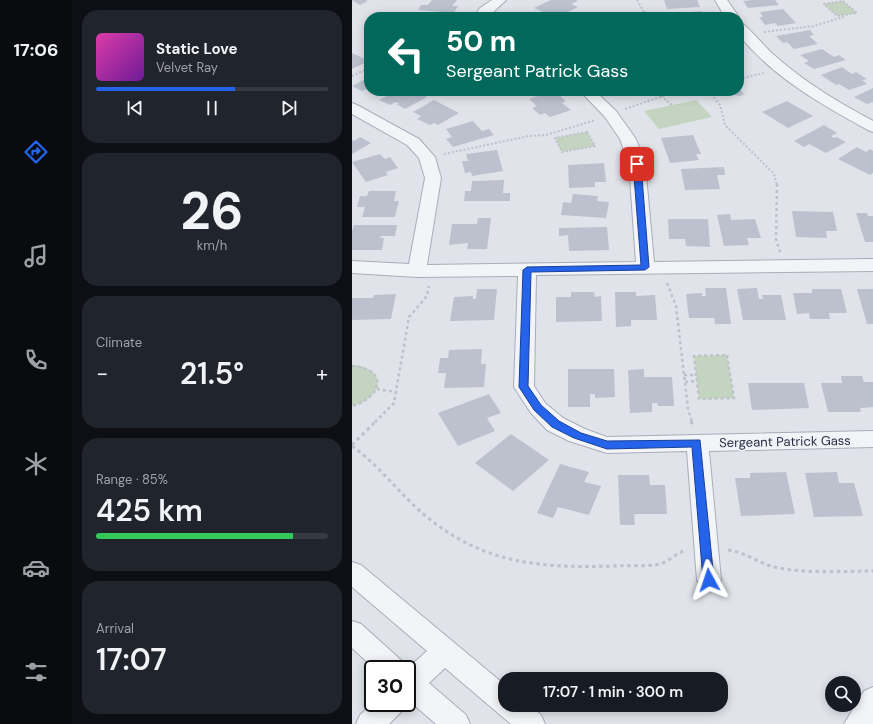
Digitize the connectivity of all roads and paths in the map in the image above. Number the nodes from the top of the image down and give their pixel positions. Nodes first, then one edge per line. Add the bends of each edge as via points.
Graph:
1 (500, 0) edge
2 (637, 0) edge
3 (721, 0) edge
4 (484, 12) edge
5 (644, 12) edge
6 (729, 12) edge
7 (841, 15) junction
8 (744, 31) edge
9 (744, 33) edge
10 (781, 69) junction
11 (364, 70) edge
12 (352, 76) edge
13 (744, 77) edge
14 (592, 96) edge
15 (662, 96) joint
16 (713, 96) edge
17 (672, 105) dead end
18 (352, 108) edge
19 (611, 114) junction
20 (873, 127) edge
21 (564, 131) junction
22 (568, 136) junction
23 (427, 157) junction
24 (873, 265) edge
25 (784, 266) junction
26 (352, 267) edge
27 (645, 267) junction
28 (664, 267) junction
29 (527, 270) junction
30 (425, 271) junction
31 (352, 366) edge
32 (684, 375) junction
33 (697, 375) junction
34 (697, 381) junction
35 (685, 382) junction
36 (377, 388) junction
37 (396, 392) junction
38 (352, 406) edge
39 (873, 439) edge
40 (697, 443) junction
41 (352, 446) edge
42 (706, 550) junction
43 (873, 571) edge
44 (352, 572) edge
45 (709, 580) dead end
46 (352, 632) edge
47 (445, 650) junction
48 (382, 660) edge
49 (416, 671) edge
50 (416, 690) edge
51 (498, 696) edge
52 (873, 700) edge
53 (383, 712) edge
54 (517, 712) edge
55 (370, 724) edge
56 (456, 724) edge
57 (531, 724) edge
58 (858, 724) edge

1 - 4 street
2 - 5 path
3 - 6 street
7 - 7 path via 856,13 843,1 824,4 837,16
7 - 8 path via 843,17 838,20 808,26
9 - 10 street
10 - 13 path
10 - 20 street via 826,101
11 - 12 path
14 - 19 street
15 - 17 path
15 - 19 path
16 - 25 path via 720,105 725,125 774,174 778,186 776,239
18 - 23 street via 413,142
19 - 21 path
19 - 27 street via 628,139 637,164
21 - 22 path
21 - 23 path
22 - 22 path via 555,138 562,152 595,146 587,132
23 - 30 street via 432,178
24 - 25 street
25 - 28 street
26 - 30 street
27 - 28 street
27 - 29 street
28 - 32 path via 676,306
29 - 30 street
29 - 40 street, Sergeant Patrick Gass via 524,387 538,408 555,424 607,445
30 - 37 path via 427,296 409,317
31 - 36 path via 366,367 373,371 379,383
32 - 33 path
32 - 35 path
33 - 34 path
33 - 34 path via 694,356 727,355 734,398 700,399
34 - 35 path
35 - 40 path via 688,409
36 - 37 path
36 - 38 path via 371,397
37 - 41 path via 394,403
39 - 40 street, Sergeant Patrick Gass
40 - 42 street
41 - 42 path via 381,470 426,516 446,531 487,553 516,562 549,566 660,564 682,550
42 - 43 path via 736,550 773,567 814,571
42 - 45 street
44 - 47 street
46 - 48 street
47 - 49 street
47 - 51 street
50 - 56 street
52 - 58 street
53 - 55 street
54 - 57 street

